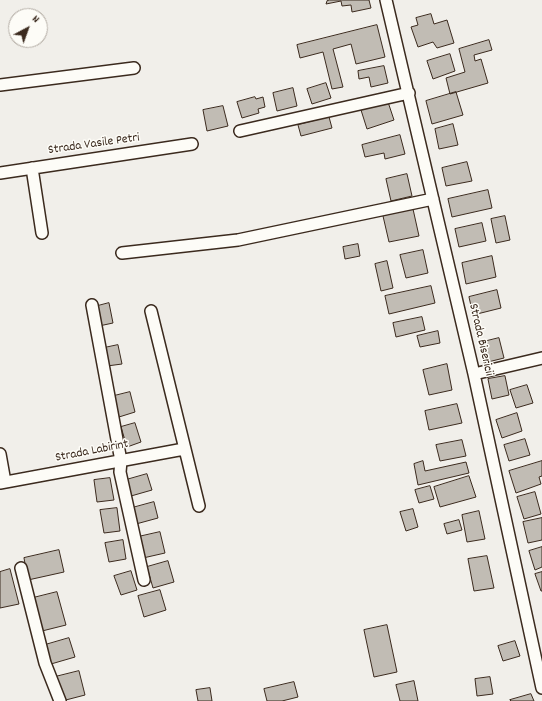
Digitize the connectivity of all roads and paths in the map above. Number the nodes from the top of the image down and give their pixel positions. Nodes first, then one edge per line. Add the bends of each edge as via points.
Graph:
1 (386, 0) edge
2 (134, 68) dead end
3 (0, 86) edge
4 (409, 93) junction
5 (240, 130) dead end
6 (192, 144) dead end
7 (32, 168) junction
8 (0, 172) edge
9 (433, 199) junction
10 (42, 233) dead end
11 (122, 253) dead end
12 (92, 306) dead end
13 (151, 312) dead end
14 (542, 358) edge
15 (474, 374) junction
16 (184, 449) junction
17 (0, 454) edge
18 (121, 460) junction
19 (3, 483) edge
20 (199, 506) dead end
21 (21, 568) dead end
22 (144, 580) dead end
23 (542, 688) edge
24 (60, 701) edge

1 - 4 street, Strada Bisericii
2 - 3 street
4 - 5 street
4 - 9 street, Strada Bisericii
6 - 7 street, Strada Vasile Petri
7 - 8 street, Strada Vasile Petri
7 - 10 street
9 - 11 street via 238,240
9 - 15 street, Strada Bisericii
12 - 18 street
13 - 16 street
14 - 15 street
15 - 23 street, Strada Bisericii
16 - 18 street, Strada Labirint
16 - 20 street
17 - 19 street, Strada Labirint
18 - 19 street, Strada Labirint
18 - 22 street via 120,472
21 - 24 street via 45,663

